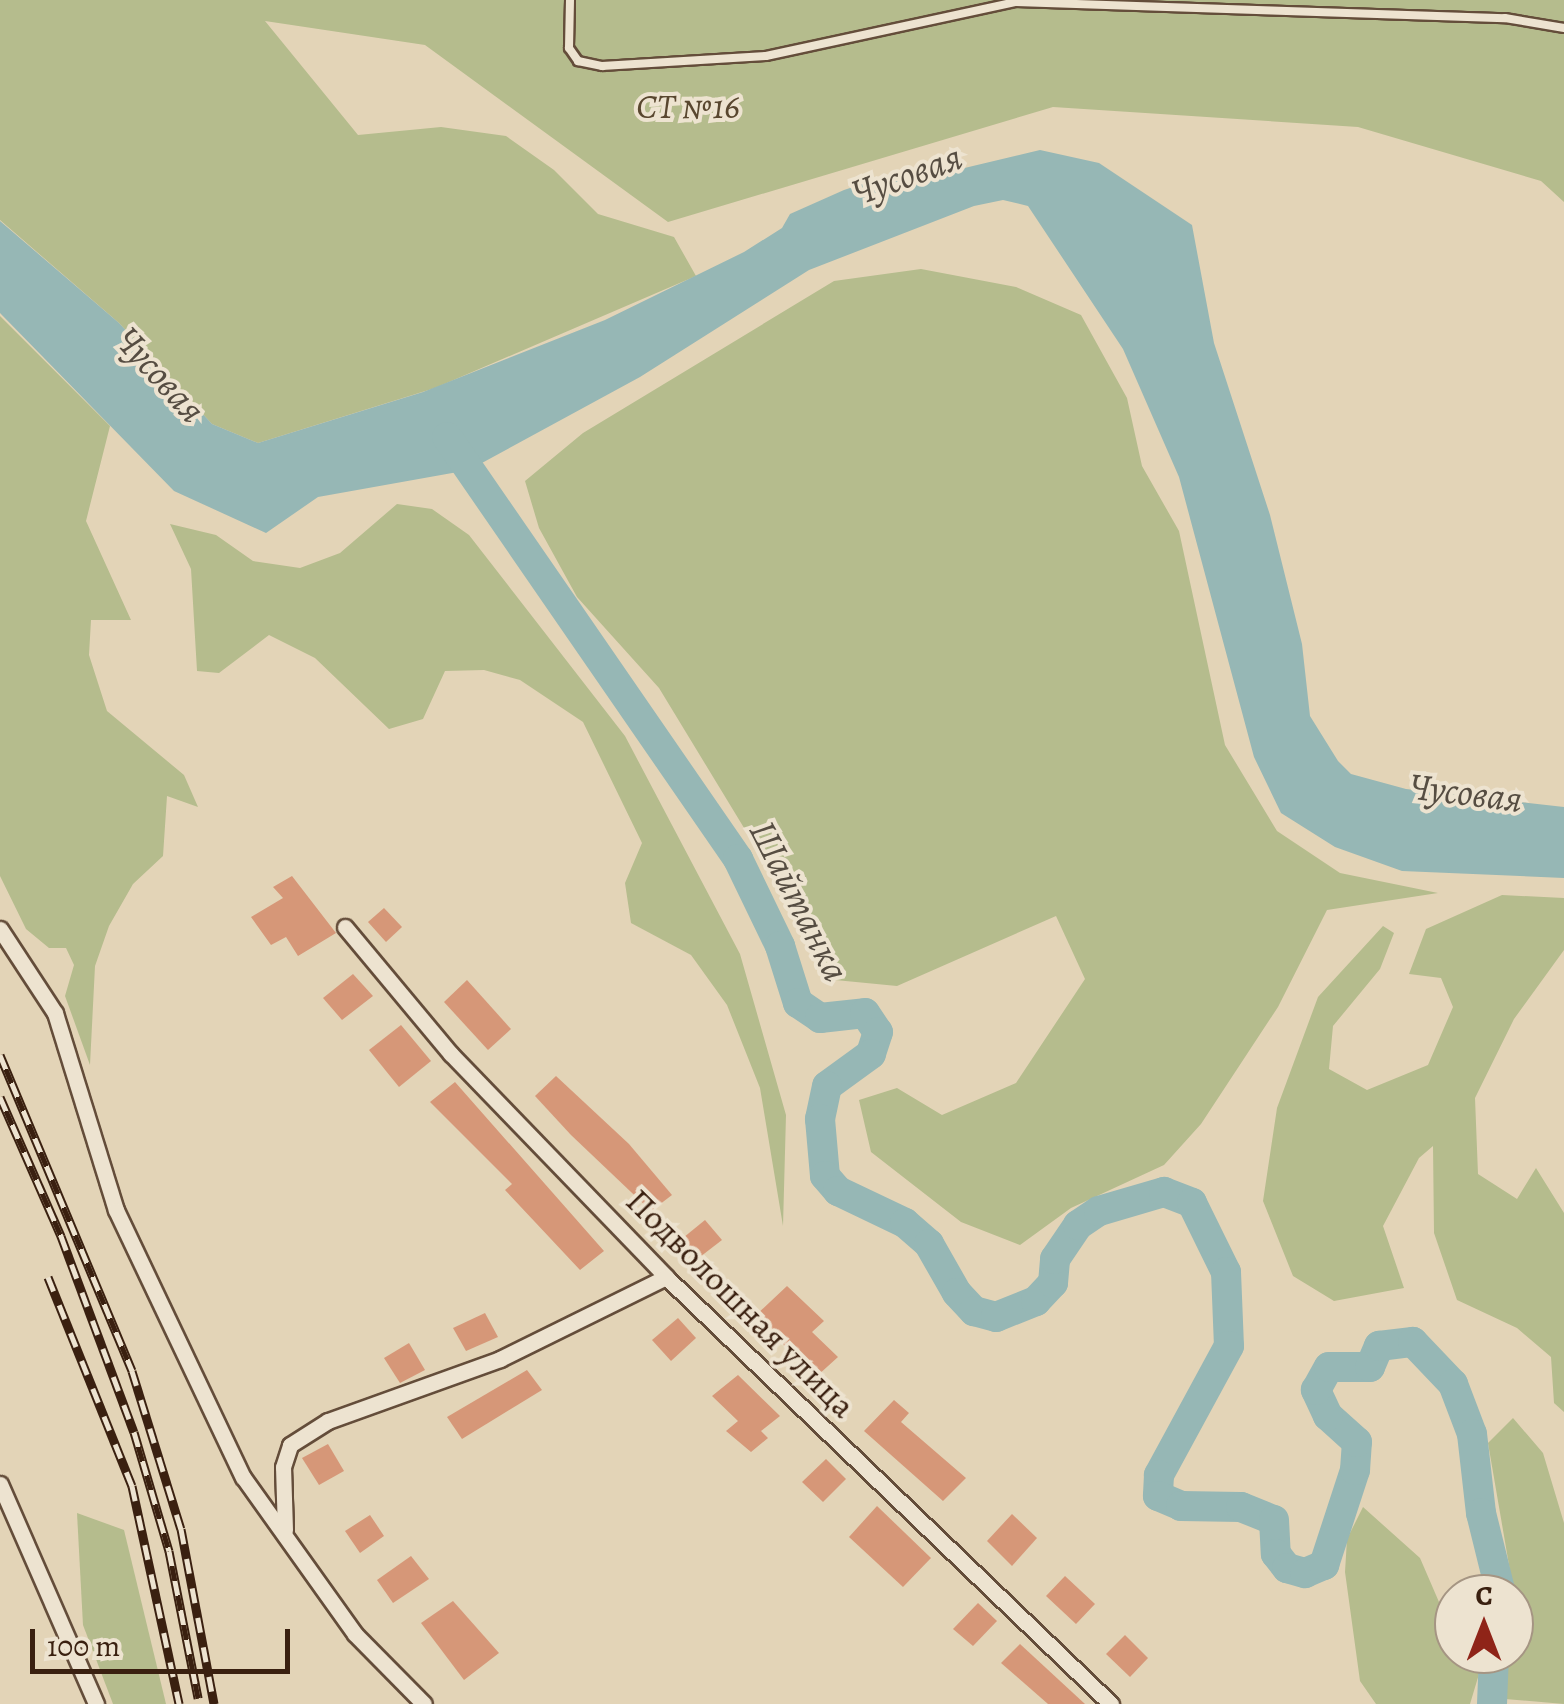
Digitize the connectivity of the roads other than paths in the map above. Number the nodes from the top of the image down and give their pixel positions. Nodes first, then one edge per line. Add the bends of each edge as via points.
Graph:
1 (570, 0) edge
2 (1299, 4) edge
3 (1564, 28) edge
4 (345, 928) dead end
5 (0, 930) edge
6 (666, 1278) junction
7 (0, 1484) edge
8 (285, 1530) junction
9 (96, 1704) edge
10 (424, 1704) edge
11 (1111, 1704) edge

1 - 2 lane via 569,48 578,61 602,66 766,56 1016,2
2 - 3 lane
4 - 6 street, Подволошная улица via 450,1054
5 - 8 street via 56,1013 116,1210 243,1477
6 - 8 street via 500,1359 328,1421 290,1445 283,1468
6 - 11 street, Подволошная улица
7 - 9 street
8 - 10 street via 355,1634

